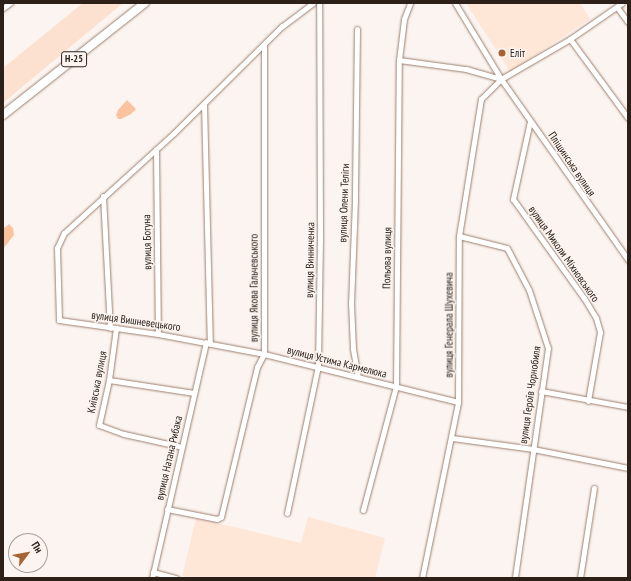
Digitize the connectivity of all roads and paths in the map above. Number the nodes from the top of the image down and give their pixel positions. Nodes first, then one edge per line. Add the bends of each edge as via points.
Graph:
1 (10, 3) edge
2 (144, 3) edge
3 (313, 3) edge
4 (319, 3) edge
5 (410, 3) edge
6 (455, 3) edge
7 (622, 3) edge
8 (617, 7) junction
9 (3, 8) edge
10 (628, 22) edge
11 (357, 29) dead end
12 (570, 39) junction
13 (264, 46) junction
14 (399, 60) junction
15 (501, 80) junction
16 (204, 104) junction
17 (3, 115) edge
18 (628, 118) edge
19 (530, 120) junction
20 (156, 149) junction
21 (103, 196) junction
22 (459, 236) junction
23 (628, 260) edge
24 (110, 328) junction
25 (116, 328) junction
26 (158, 334) junction
27 (208, 343) junction
28 (264, 354) junction
29 (318, 366) junction
30 (358, 377) junction
31 (109, 380) junction
32 (396, 386) junction
33 (541, 391) junction
34 (194, 393) junction
35 (588, 401) junction
36 (458, 402) junction
37 (628, 407) edge
38 (452, 438) junction
39 (182, 447) junction
40 (532, 449) junction
41 (628, 468) edge
42 (594, 488) dead end
43 (167, 509) junction
44 (363, 510) dead end
45 (287, 513) dead end
46 (153, 572) junction
47 (152, 578) edge
48 (176, 578) edge
49 (422, 578) edge
50 (515, 578) edge
51 (580, 578) edge

1 - 9 street
2 - 17 main road, Н-25
3 - 13 street via 282,26
4 - 29 street, вулиця Винниченка
5 - 14 street, Польова вулиця via 404,19
6 - 15 street, Пліщинська вулиця
7 - 8 street
8 - 10 street
8 - 12 street
11 - 30 street, вулиця Олени Теліги via 351,302 353,349
12 - 15 street
12 - 18 street
13 - 16 street
13 - 28 street, вулиця Якова Гальчевського
14 - 15 street via 466,69
14 - 32 street, Польова вулиця
15 - 19 street, Пліщинська вулиця
15 - 22 street, вулиця Генерала Шухевича via 480,99
16 - 20 street
16 - 27 street, вулиця Натана Рибака
19 - 23 street, Пліщинська вулиця
19 - 35 street, вулиця Миколи Міхновського via 513,199 576,285 596,318 600,332
20 - 21 street
20 - 26 street, вулиця Богуна
21 - 24 street
21 - 24 street, вулиця Вишневецького via 64,233 57,248 59,320
22 - 33 street, вулиця Героїв Чорнобиля via 507,248 530,290 548,348
22 - 36 street, вулиця Генерала Шухевича
24 - 25 street, вулиця Вишневецького
25 - 26 street, вулиця Вишневецького
25 - 31 street, Київська вулиця
26 - 27 street, вулиця Вишневецького
27 - 28 street, вулиця Устима Кармелюка
27 - 34 street, вулиця Натана Рибака
28 - 29 street, вулиця Устима Кармелюка
28 - 43 street, вулиця Якова Гальчевського via 257,367 221,517 217,519
29 - 30 street, вулиця Устима Кармелюка
29 - 45 street, вулиця Винниченка
30 - 32 street, вулиця Устима Кармелюка
31 - 34 street
31 - 39 street, Київська вулиця via 99,425 124,434
32 - 36 street, вулиця Устима Кармелюка
32 - 44 street, Польова вулиця
33 - 35 street
33 - 40 street, вулиця Героїв Чорнобиля
34 - 39 street, вулиця Натана Рибака
35 - 37 street
36 - 38 street, вулиця Генерала Шухевича
38 - 40 street
38 - 49 street, вулиця Генерала Шухевича
39 - 43 street, вулиця Натана Рибака
40 - 41 street
40 - 50 street, вулиця Героїв Чорнобиля
42 - 51 street
43 - 46 street, вулиця Натана Рибака
46 - 47 street, вулиця Натана Рибака
46 - 48 street

